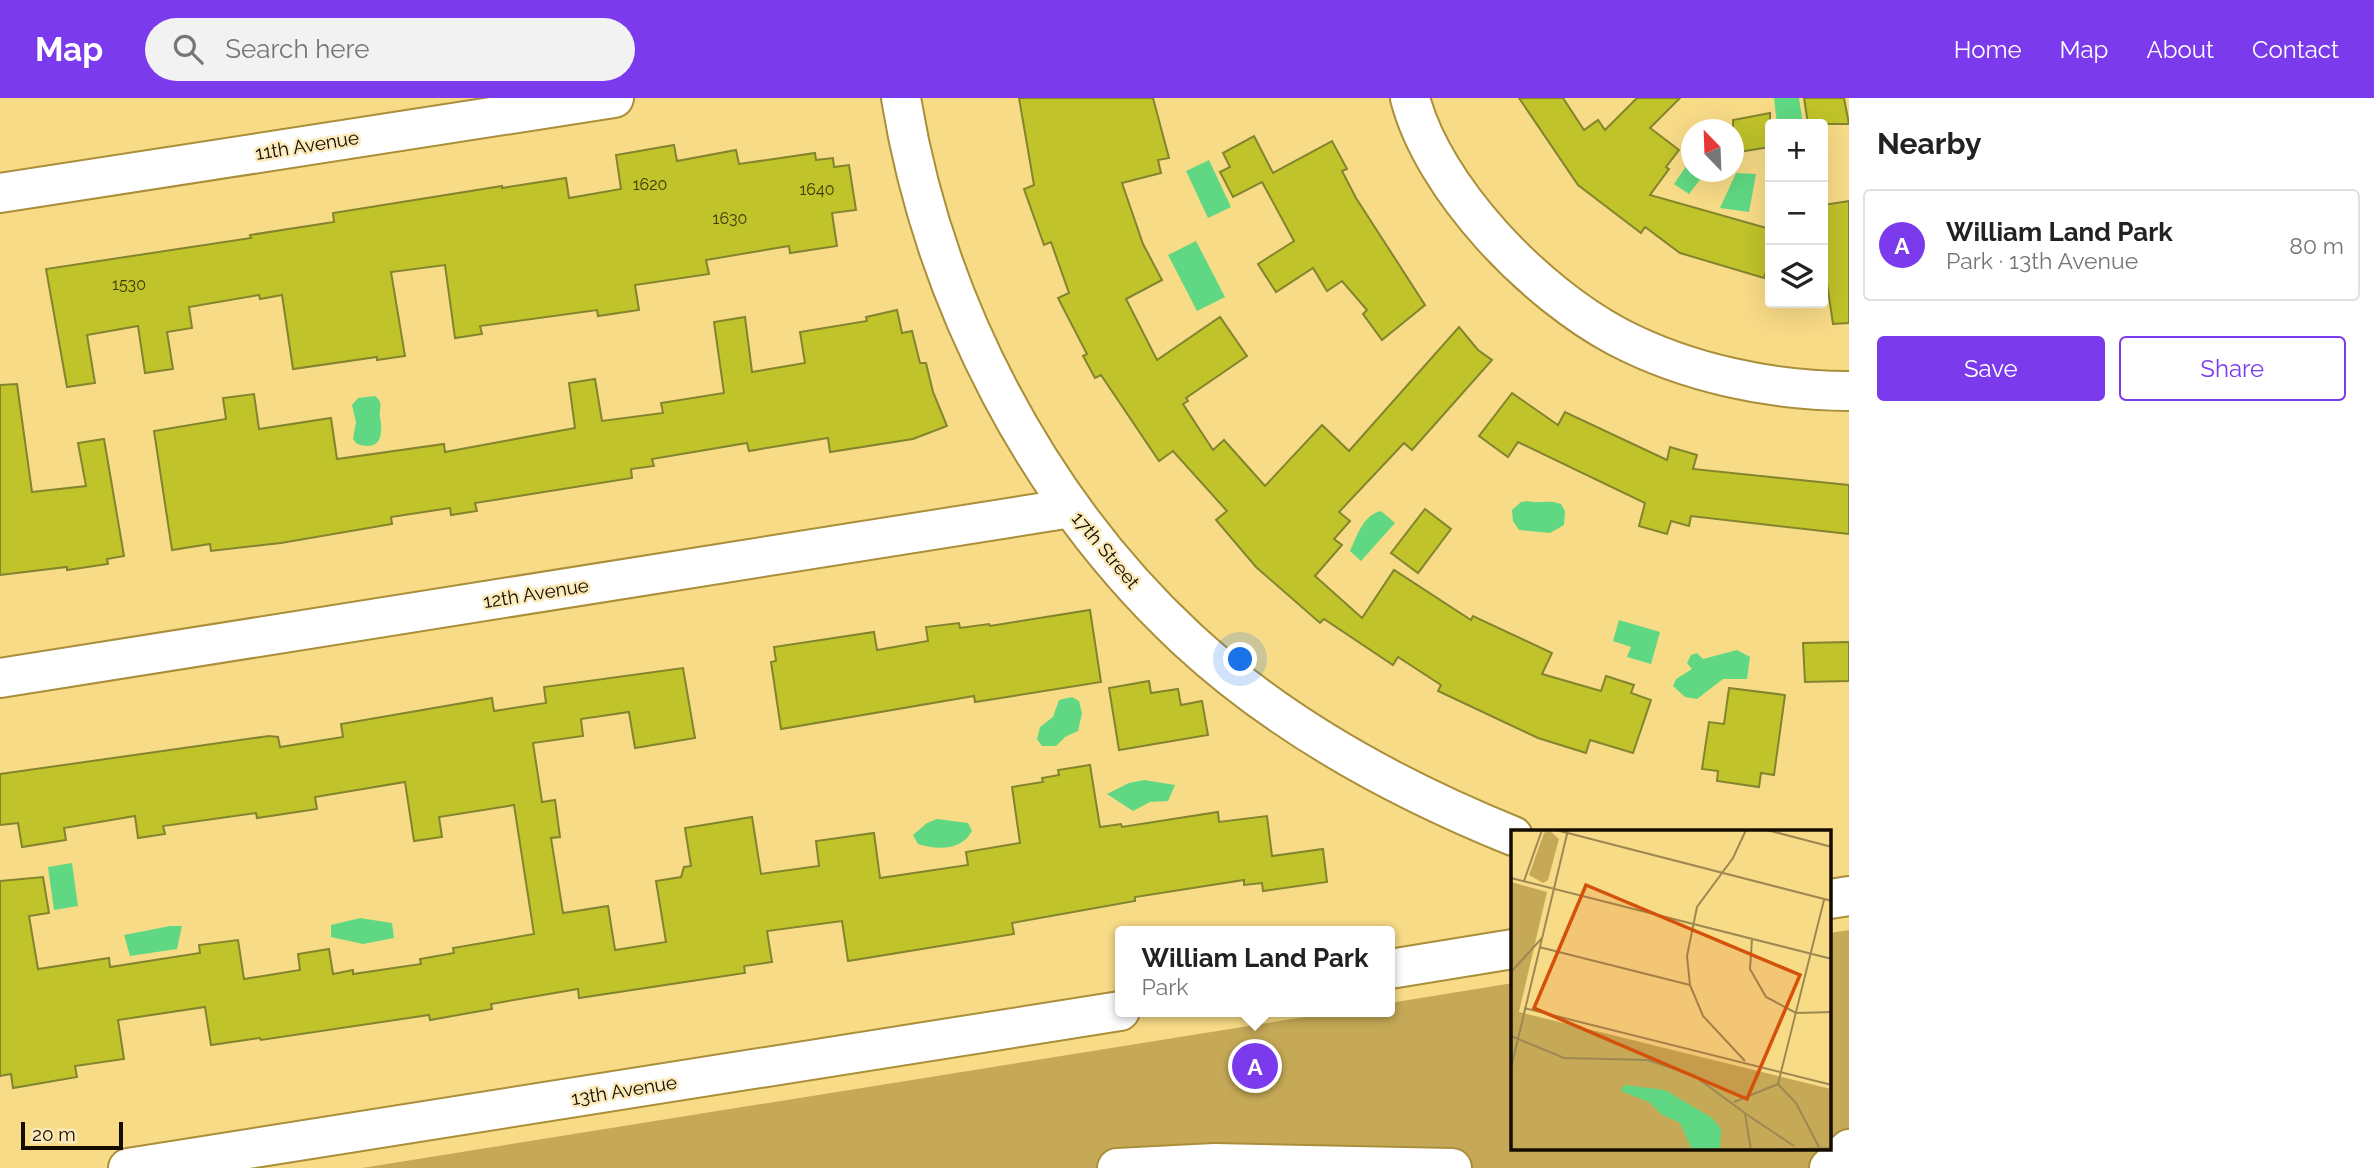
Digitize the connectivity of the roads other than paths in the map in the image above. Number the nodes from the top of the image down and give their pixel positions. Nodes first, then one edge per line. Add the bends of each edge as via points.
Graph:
1 (614, 98) edge
2 (901, 98) edge
3 (1410, 98) edge
4 (0, 193) edge
5 (1849, 391) edge
6 (1071, 508) junction
7 (0, 678) edge
8 (1511, 835) edge
9 (1511, 949) edge
10 (1395, 968) edge
11 (1115, 1013) edge
12 (1849, 1149) edge
13 (128, 1168) edge
14 (1117, 1168) edge
15 (1452, 1168) edge
16 (1829, 1168) edge

1 - 4 street, 11th Avenue
2 - 6 street, 17th Street via 928,214 962,309 997,385
3 - 5 street via 1438,166 1467,208 1517,259 1584,316 1619,337 1712,371 1770,386
6 - 7 street, 12th Avenue
6 - 8 street, 17th Street via 1121,570 1189,641 1265,701 1366,767
9 - 10 street
11 - 13 street, 13th Avenue
12 - 16 street
14 - 15 street via 1215,1163

